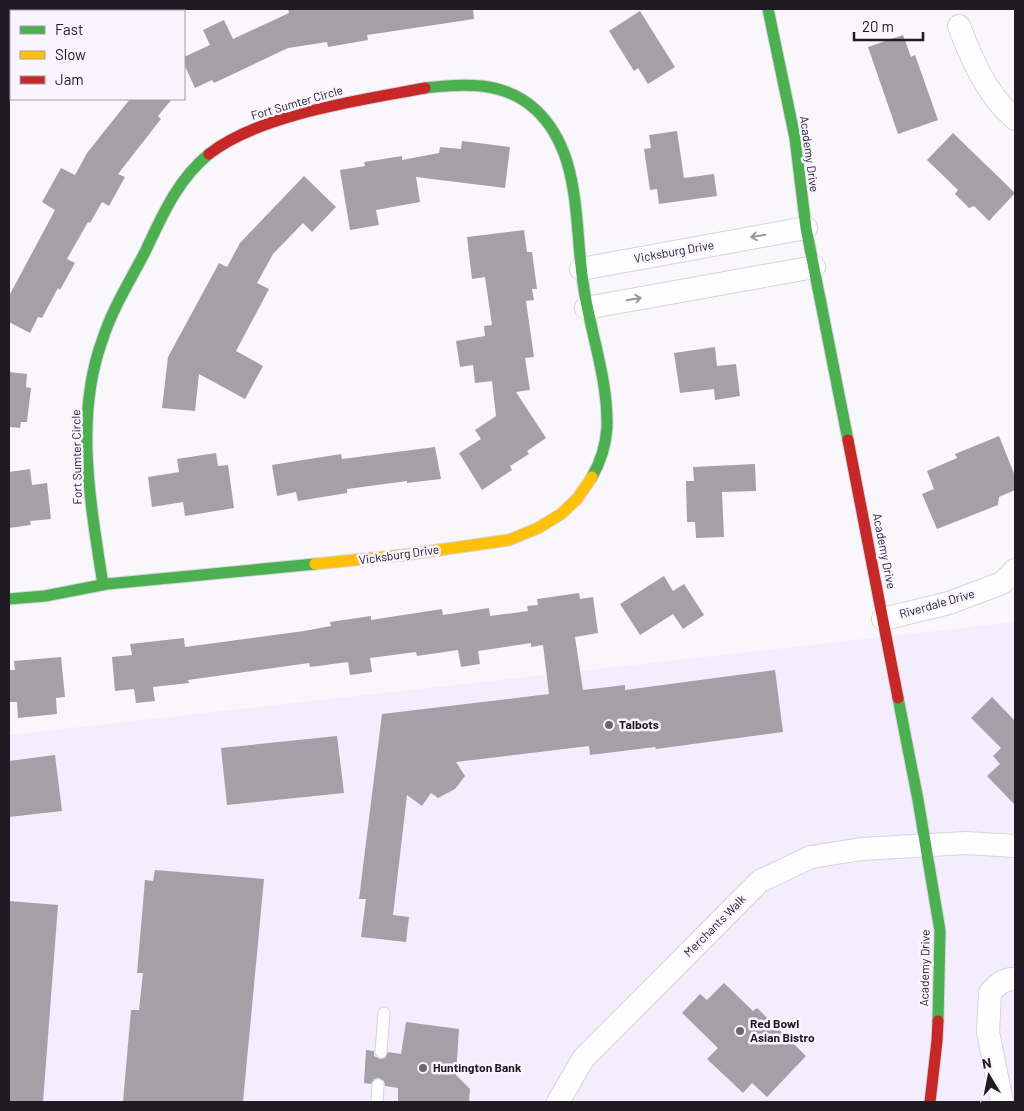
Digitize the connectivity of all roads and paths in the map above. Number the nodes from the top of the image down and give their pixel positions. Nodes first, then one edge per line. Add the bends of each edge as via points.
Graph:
1 (768, 9) edge
2 (959, 26) dead end
3 (1015, 119) edge
4 (806, 228) junction
5 (814, 267) junction
6 (581, 269) junction
7 (586, 308) junction
8 (1015, 570) edge
9 (103, 585) junction
10 (9, 599) edge
11 (883, 619) junction
12 (926, 845) junction
13 (1015, 846) edge
14 (1015, 979) edge
15 (384, 1013) dead end
16 (381, 1052) dead end
17 (378, 1085) dead end
18 (377, 1102) edge
19 (558, 1102) edge
20 (930, 1102) edge
21 (1002, 1102) edge

1 - 4 street, Academy Drive via 795,138
2 - 3 street via 978,69 996,98
4 - 5 street, Academy Drive
4 -> 6 street, Vicksburg Drive
7 -> 5 street
5 - 11 street, Academy Drive
6 - 7 street, Vicksburg Drive
6 - 9 street, Fort Sumter Circle via 565,154 552,129 534,108 511,93 484,85 456,84 347,102 266,124 213,150 190,170 173,193 111,316 93,368 88,451
7 - 9 street, Vicksburg Drive via 600,355 606,438 598,466 584,492 563,513 538,528 512,540 374,560
8 - 11 street, Riverdale Drive via 1002,583 949,603
9 - 10 street, Vicksburg Drive
11 - 12 street, Academy Drive
12 - 13 street, Merchants Walk
12 - 19 street, Merchants Walk via 862,849 811,857 760,881 583,1059
12 - 20 street, Academy Drive via 940,931 938,1041
14 - 21 street via 1002,982 990,993 988,1032
15 - 16 lane
17 - 18 lane

